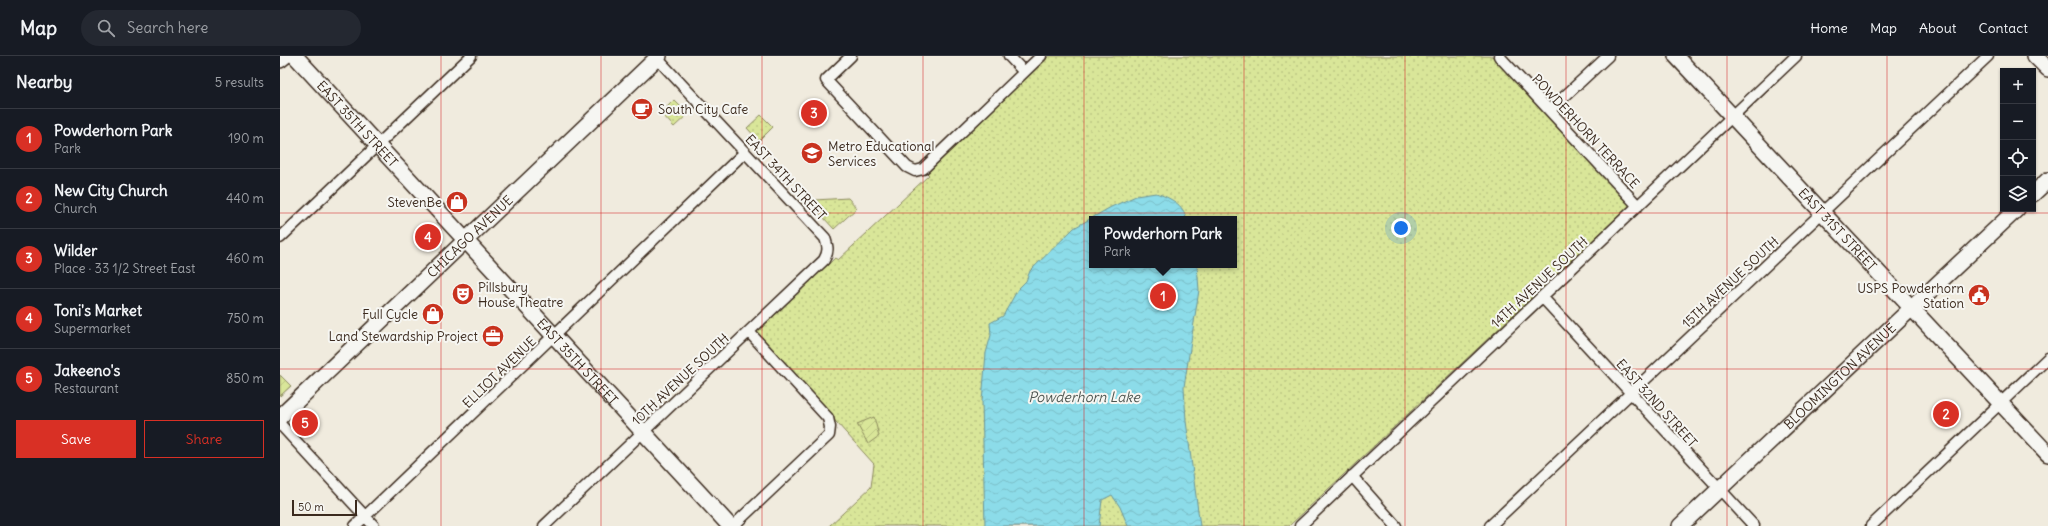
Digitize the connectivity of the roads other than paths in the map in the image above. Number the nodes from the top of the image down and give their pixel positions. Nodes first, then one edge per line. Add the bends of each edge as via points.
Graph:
1 (285, 56) edge
2 (295, 56) edge
3 (471, 56) edge
4 (851, 56) edge
5 (1009, 56) edge
6 (1040, 56) edge
7 (1499, 56) edge
8 (1608, 56) edge
9 (1676, 56) edge
10 (1796, 56) edge
11 (1988, 56) edge
12 (2035, 56) edge
13 (657, 57) edge
14 (280, 60) edge
15 (2048, 70) edge
16 (1024, 72) junction
17 (1550, 110) junction
18 (1733, 116) junction
19 (377, 146) junction
20 (745, 152) junction
21 (2048, 180) edge
22 (2036, 191) edge
23 (1638, 206) junction
24 (2014, 212) edge
25 (1822, 213) junction
26 (280, 238) edge
27 (466, 240) junction
28 (828, 248) joint
29 (1542, 297) junction
30 (1911, 308) junction
31 (749, 332) junction
32 (555, 336) junction
33 (2048, 358) edge
34 (1630, 393) junction
35 (2001, 403) junction
36 (280, 417) edge
37 (280, 424) edge
38 (644, 432) junction
39 (2048, 454) edge
40 (1352, 476) junction
41 (1719, 489) junction
42 (366, 516) junction
43 (355, 526) edge
44 (374, 526) edge
45 (544, 526) edge
46 (730, 526) edge
47 (733, 526) edge
48 (1300, 526) edge
49 (1396, 526) edge
50 (1490, 526) edge
51 (1680, 526) edge
52 (1754, 526) edge
53 (1871, 526) edge

1 - 14 street
2 - 19 street, EAST 35TH STREET
3 - 19 street
4 - 16 street via 826,80 907,167 915,170 923,169
5 - 16 street
6 - 16 street
7 - 17 street, POWDERHORN TERRACE
8 - 17 street
9 - 18 street, EAST 31ST STREET
10 - 18 street, 14TH AVENUE SOUTH
11 - 25 street, 15TH AVENUE SOUTH
12 - 15 street
13 - 20 street, EAST 34TH STREET
13 - 27 street, CHICAGO AVENUE
17 - 23 street, POWDERHORN TERRACE
18 - 23 street, 14TH AVENUE SOUTH
18 - 25 street, EAST 31ST STREET
19 - 26 street
19 - 27 street, EAST 35TH STREET
20 - 28 street, EAST 34TH STREET via 825,238
20 - 32 street, ELLIOT AVENUE
21 - 22 street
23 - 29 street, 14TH AVENUE SOUTH
24 - 30 street, BLOOMINGTON AVENUE
25 - 30 street, EAST 31ST STREET
25 - 34 street, 15TH AVENUE SOUTH
27 - 32 street, EAST 35TH STREET
27 - 36 street, CHICAGO AVENUE
28 - 31 street, 10TH AVENUE SOUTH via 824,260
29 - 34 street, EAST 32ND STREET
29 - 40 street, 14TH AVENUE SOUTH
30 - 35 street, EAST 31ST STREET
30 - 41 street, BLOOMINGTON AVENUE
31 - 38 street, 10TH AVENUE SOUTH
31 - 47 street via 828,418 830,435
32 - 38 street, EAST 35TH STREET
32 - 42 street, ELLIOT AVENUE
33 - 35 street
34 - 41 street, EAST 32ND STREET
34 - 50 street, 15TH AVENUE SOUTH
35 - 39 street, EAST 31ST STREET
35 - 53 street
37 - 42 street
38 - 45 street, 10TH AVENUE SOUTH
38 - 46 street, EAST 35TH STREET
40 - 48 street, 14TH AVENUE SOUTH
40 - 49 street
41 - 51 street, BLOOMINGTON AVENUE
41 - 52 street, EAST 32ND STREET
42 - 43 street, ELLIOT AVENUE
42 - 44 street

